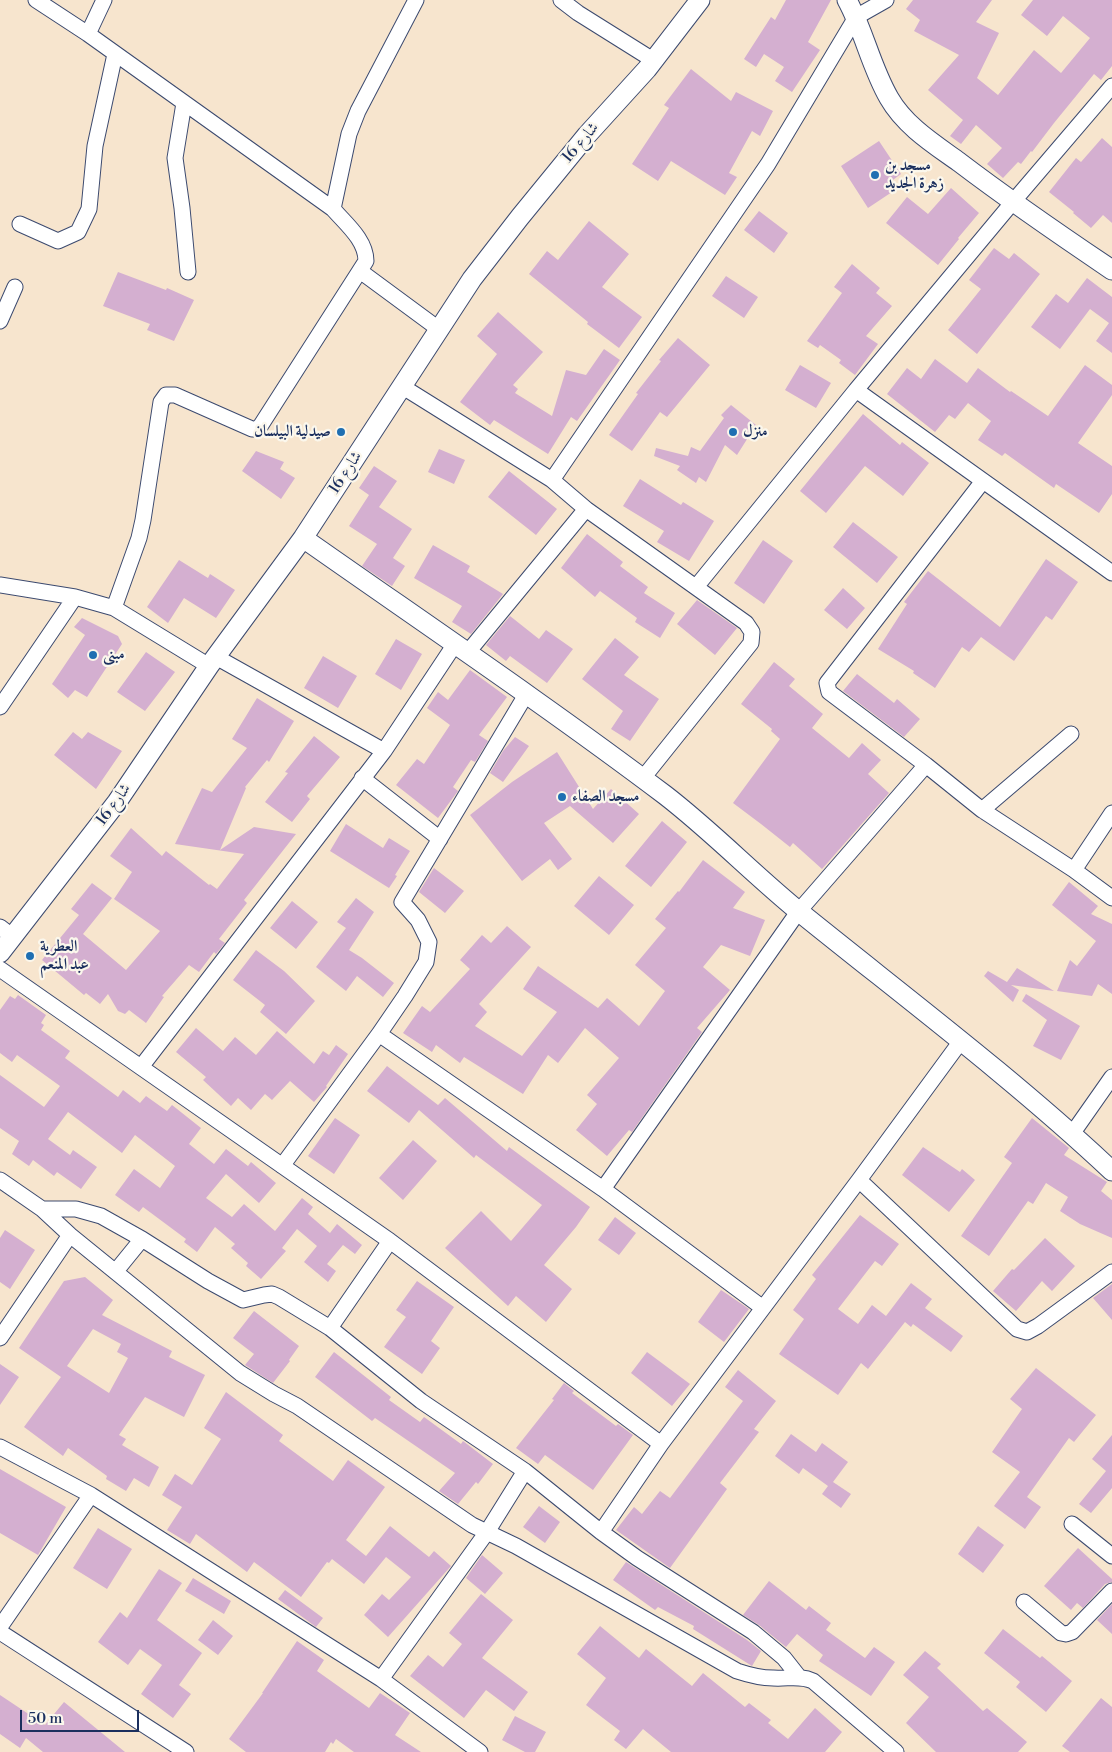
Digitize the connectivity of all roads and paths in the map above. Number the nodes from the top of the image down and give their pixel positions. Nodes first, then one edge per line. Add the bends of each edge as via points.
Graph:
1 (36, 0) edge
2 (104, 0) edge
3 (416, 0) edge
4 (561, 0) edge
5 (700, 0) edge
6 (847, 0) edge
7 (886, 0) edge
8 (856, 17) junction
9 (88, 34) junction
10 (115, 54) junction
11 (653, 60) junction
12 (1112, 86) edge
13 (184, 103) junction
14 (1012, 203) junction
15 (333, 209) junction
16 (20, 224) dead end
17 (360, 270) junction
18 (1112, 270) edge
19 (188, 272) dead end
20 (15, 287) dead end
21 (0, 321) edge
22 (440, 330) junction
23 (402, 387) junction
24 (856, 390) junction
25 (552, 480) junction
26 (983, 481) junction
27 (586, 509) junction
28 (303, 538) junction
29 (1112, 573) edge
30 (0, 585) edge
31 (696, 587) junction
32 (75, 597) junction
33 (114, 608) junction
34 (461, 648) junction
35 (212, 661) junction
36 (527, 693) junction
37 (0, 707) edge
38 (1071, 734) dead end
39 (384, 750) junction
40 (926, 766) junction
41 (362, 778) junction
42 (643, 778) junction
43 (982, 810) junction
44 (1112, 813) edge
45 (440, 839) junction
46 (1074, 870) junction
47 (1112, 898) edge
48 (798, 912) junction
49 (6, 932) edge
50 (0, 953) edge
51 (0, 968) edge
52 (379, 1034) junction
53 (961, 1040) junction
54 (141, 1067) junction
55 (1112, 1077) edge
56 (1072, 1134) junction
57 (282, 1166) junction
58 (1112, 1170) edge
59 (0, 1180) edge
60 (859, 1180) junction
61 (603, 1189) junction
62 (42, 1209) junction
63 (70, 1235) junction
64 (142, 1238) junction
65 (390, 1241) junction
66 (116, 1271) junction
67 (1112, 1272) edge
68 (763, 1308) junction
69 (330, 1328) junction
70 (0, 1338) edge
71 (661, 1444) junction
72 (0, 1447) edge
73 (524, 1471) junction
74 (90, 1495) junction
75 (1072, 1524) dead end
76 (487, 1532) junction
77 (601, 1532) junction
78 (1112, 1556) edge
79 (1112, 1591) edge
80 (1024, 1602) dead end
81 (0, 1627) edge
82 (0, 1632) edge
83 (799, 1677) junction
84 (381, 1679) junction
85 (477, 1751) edge
86 (186, 1752) edge
87 (896, 1752) edge

1 - 9 street
2 - 9 street
3 - 15 street via 358,111 349,134
4 - 11 street
5 - 11 street, شارع 16
6 - 8 street
7 - 8 street
8 - 14 street via 890,99 914,129
8 - 25 street via 768,164
9 - 10 street
10 - 13 street
10 - 16 street via 95,146 89,209 78,232 58,241
11 - 22 street, شارع 16 via 520,217 472,279
12 - 14 street
13 - 15 street
13 - 19 street via 175,158
14 - 18 street
14 - 24 street
15 - 17 street via 366,251 366,261
17 - 22 street
17 - 33 street via 257,429 175,395 166,395 161,402 139,538
20 - 21 street
22 - 23 street, شارع 16
23 - 25 street
23 - 28 street, شارع 16
24 - 26 street
24 - 31 street
25 - 27 street
26 - 29 street
26 - 40 street via 827,683 829,692
27 - 31 street
27 - 34 street
28 - 34 street
28 - 35 street, شارع 16
30 - 32 street
31 - 42 street via 746,623 752,632 751,643
32 - 33 street
32 - 37 street
33 - 35 street
34 - 36 street
34 - 39 street
35 - 39 street
35 - 49 street, شارع 16 via 117,802
36 - 42 street
36 - 45 street
38 - 43 street
39 - 41 street
40 - 43 street
40 - 48 street
41 - 45 street
41 - 54 street
42 - 48 street
43 - 46 street
44 - 46 street
45 - 52 street via 402,902 418,920 428,942 426,962
46 - 47 street
48 - 53 street
48 - 61 street
49 - 50 street, شارع 16
51 - 54 street
52 - 57 street
52 - 61 street
53 - 56 street
53 - 60 street
54 - 57 street
55 - 56 street
56 - 58 street
57 - 65 street
59 - 62 street
60 - 67 street via 1018,1329 1027,1332 1038,1326
60 - 68 street
61 - 68 street
62 - 63 street
62 - 64 street via 76,1209 101,1216
63 - 66 street
63 - 70 street
64 - 66 street
64 - 69 street via 243,1300 272,1294
65 - 69 street
65 - 71 street
66 - 76 street via 240,1373 297,1406
68 - 71 street
69 - 73 street via 421,1401
71 - 77 street
72 - 74 street
73 - 76 street
73 - 77 street
74 - 81 street
74 - 84 street
75 - 78 street
76 - 83 street via 737,1671 766,1678
76 - 84 street
77 - 83 street via 753,1632 784,1658
79 - 80 street via 1072,1632 1066,1634
82 - 86 street
83 - 87 street via 819,1686
84 - 85 street

